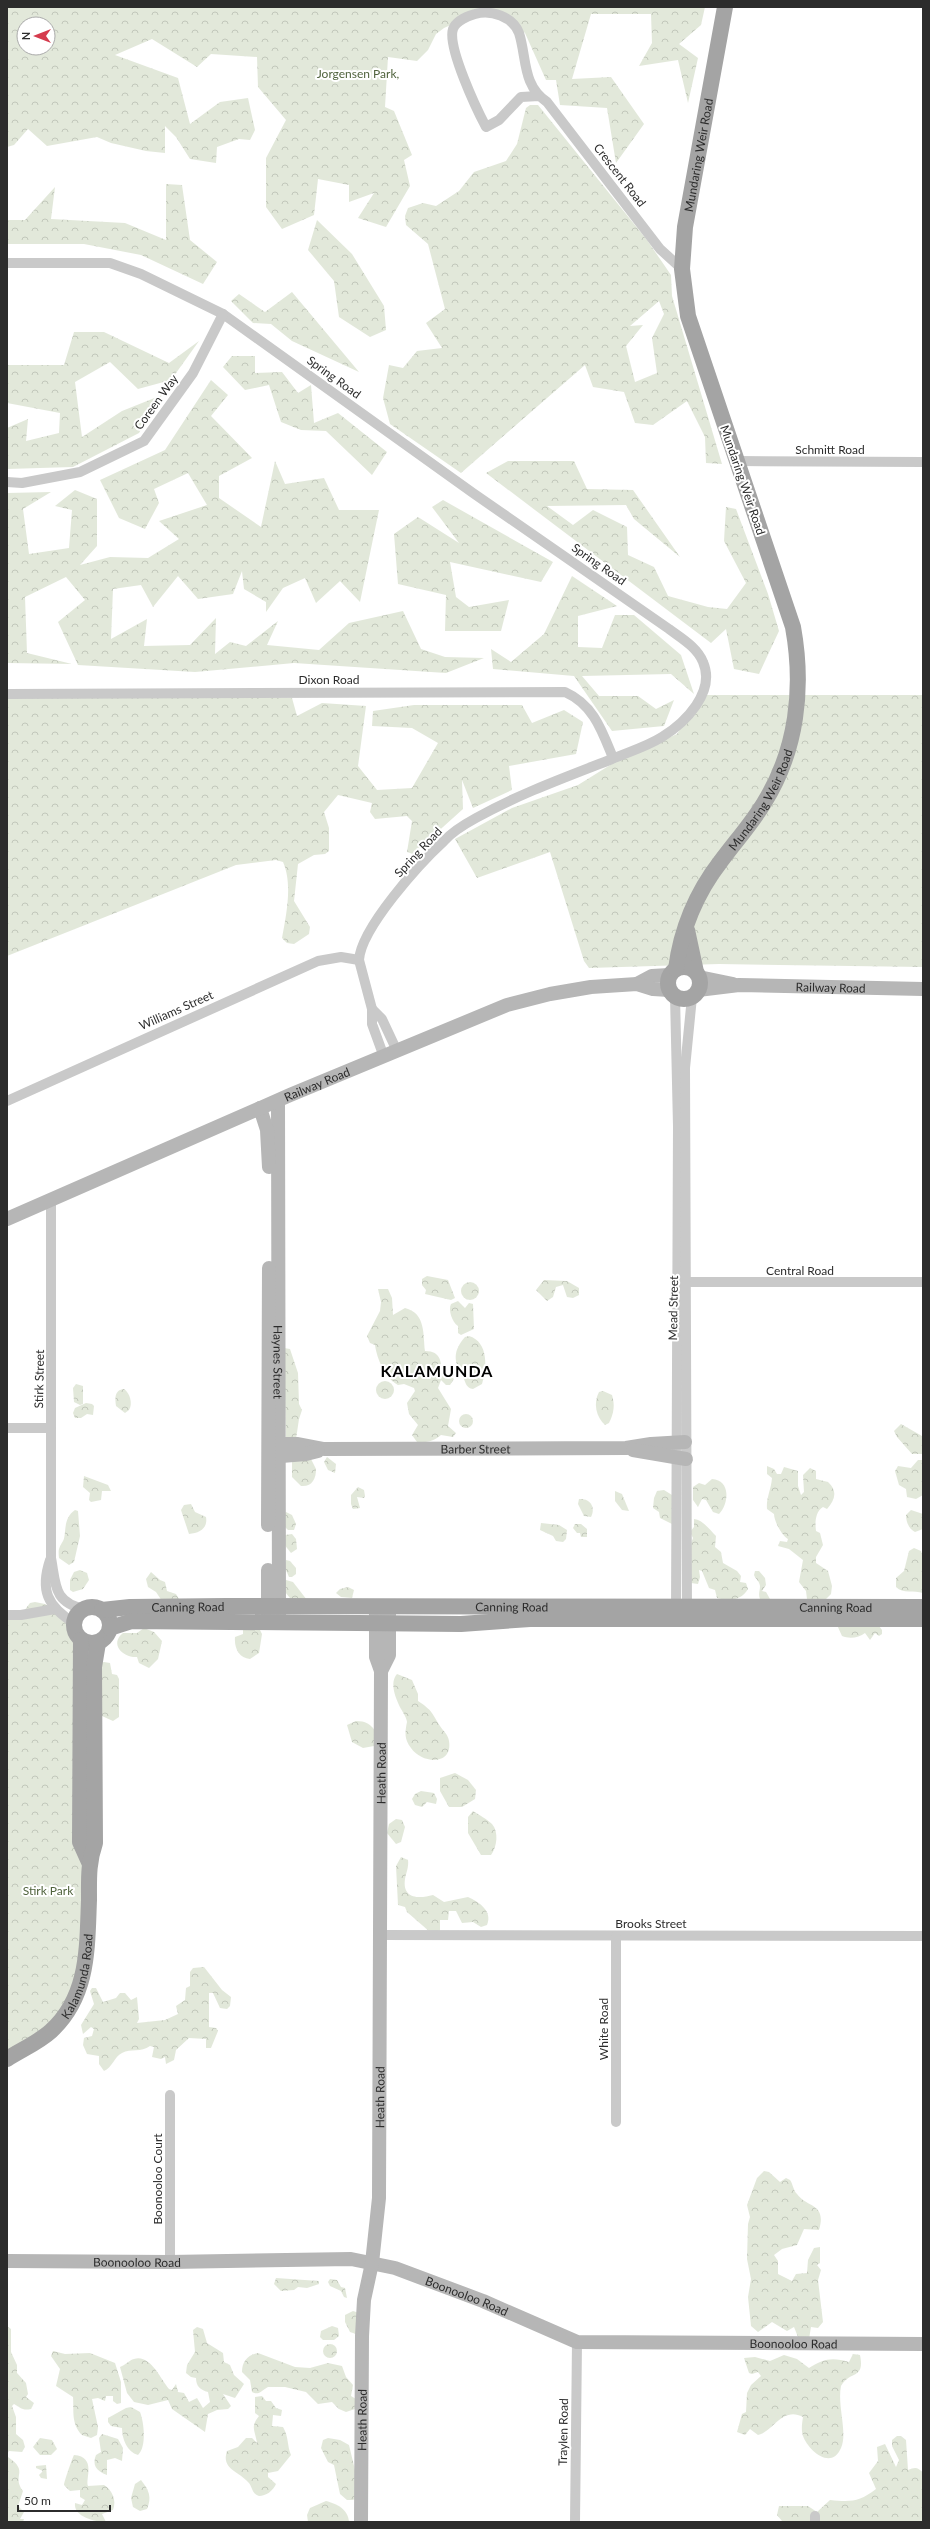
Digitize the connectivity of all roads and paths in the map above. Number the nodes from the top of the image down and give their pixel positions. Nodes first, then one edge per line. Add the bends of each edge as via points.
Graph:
1 (725, 7) edge
2 (539, 96) junction
3 (7, 263) edge
4 (682, 269) junction
5 (223, 314) junction
6 (738, 462) junction
7 (923, 462) edge
8 (7, 482) edge
9 (7, 694) edge
10 (613, 758) junction
11 (686, 928) junction
12 (359, 960) junction
13 (672, 982) junction
14 (696, 984) junction
15 (923, 989) edge
16 (391, 1054) junction
17 (7, 1101) edge
18 (278, 1101) junction
19 (260, 1108) junction
20 (274, 1175) junction
21 (51, 1200) junction
22 (7, 1219) edge
23 (682, 1282) junction
24 (923, 1282) edge
25 (7, 1428) edge
26 (51, 1428) junction
27 (681, 1442) junction
28 (626, 1448) junction
29 (273, 1451) junction
30 (682, 1458) junction
31 (51, 1558) junction
32 (383, 1606) junction
33 (442, 1606) junction
34 (274, 1607) junction
35 (923, 1607) edge
36 (85, 1608) junction
37 (55, 1609) junction
38 (102, 1610) junction
39 (682, 1613) junction
40 (7, 1615) edge
41 (923, 1619) edge
42 (74, 1623) junction
43 (274, 1623) junction
44 (383, 1624) junction
45 (441, 1624) junction
46 (110, 1628) junction
47 (81, 1640) junction
48 (98, 1642) junction
49 (88, 1716) junction
50 (379, 1935) junction
51 (616, 1936) junction
52 (923, 1936) edge
53 (7, 2059) edge
54 (170, 2095) dead end
55 (616, 2122) dead end
56 (7, 2261) edge
57 (170, 2262) junction
58 (372, 2263) junction
59 (577, 2342) junction
60 (923, 2344) edge
61 (361, 2522) edge
62 (576, 2522) edge

1 - 4 main road, Mundaring Weir Road via 685,227
2 - 2 street, Crescent Road via 521,97 499,120 486,127 467,90 452,39 453,29 461,21 482,12 505,16 518,32 524,67
2 - 4 street, Crescent Road via 547,102 660,249
3 - 5 street, Spring Road via 110,263 142,274
4 - 6 main road, Mundaring Weir Road via 688,316
5 - 8 street, Coreen Way via 193,373 144,441 80,472 22,483
5 - 10 street, Spring Road via 694,647 703,661 706,681 694,709 661,738
6 - 7 street, Schmitt Road
6 - 11 main road, Mundaring Weir Road via 792,628 798,671 797,710 788,750 774,785 764,803 709,877
9 - 10 street, Dixon Road via 565,692 587,706 597,720
10 - 12 street, Spring Road via 502,805 445,839 412,875 367,934
11 - 13 main road, Mundaring Weir Road via 678,949
11 - 14 main road
12 - 16 street, Spring Road via 372,1009 372,1024
12 - 17 street, Williams Street via 341,957 318,961
13 - 14 main road via 681,998
13 - 14 main road via 683,967
13 - 16 street, Railway Road via 653,989 637,984 571,990 521,1001
13 - 23 street, Mead Street
14 - 15 street, Railway Road
14 - 23 street, Mead Street via 685,1068
16 - 18 street, Railway Road
18 - 19 street, Railway Road
18 - 20 street, Haynes Street
19 - 20 street, Haynes Street via 267,1130
19 - 21 street, Railway Road
20 - 29 street, Haynes Street
21 - 22 street, Railway Road
21 - 26 street, Stirk Street
23 - 24 street, Central Road
23 - 27 street, Mead Street
25 - 26 street
26 - 31 street, Stirk Street
27 - 28 street, Barber Street
27 - 30 street, Mead Street
28 - 29 street, Barber Street via 324,1449 306,1454
28 - 30 street, Barber Street
29 - 34 street, Haynes Street
30 - 39 street, Mead Street
31 - 36 street, Stirk Street via 59,1596 74,1607
31 - 37 street, Stirk Street via 46,1571 46,1589
32 - 33 main road, Canning Road
32 - 34 main road, Canning Road
32 - 44 street, Heath Road
33 - 39 main road, Canning Road
33 - 45 main road
34 - 38 main road, Canning Road via 130,1607
34 - 43 street, Haynes Street
35 - 39 main road, Canning Road
36 - 38 main road
36 - 42 main road
37 - 40 street
37 - 42 street, Stirk Street
38 - 46 main road via 108,1618
39 - 41 main road, Canning Road
39 - 45 main road, Canning Road
42 - 47 main road via 75,1633
43 - 44 main road, Canning Road
43 - 46 main road, Canning Road via 132,1621
44 - 45 main road, Canning Road
44 - 50 street, Heath Road via 389,1655 381,1671
46 - 48 main road via 106,1637
47 - 48 main road via 89,1643
47 - 49 main road, Kalamunda Road
48 - 49 main road, Kalamunda Road
49 - 53 main road, Kalamunda Road via 87,1775 95,1843 89,1862 88,1951 81,1985 70,2008 50,2032
50 - 51 street, Brooks Street
50 - 58 street, Heath Road via 379,2198
51 - 52 street, Brooks Street
51 - 55 street, White Road
54 - 57 street, Boonooloo Court
56 - 57 street, Boonooloo Road
57 - 58 street, Boonooloo Road via 325,2258
58 - 59 street, Boonooloo Road via 395,2268 483,2301
58 - 61 street, Heath Road via 364,2300 362,2336
59 - 60 street, Boonooloo Road
59 - 62 street, Traylen Road

